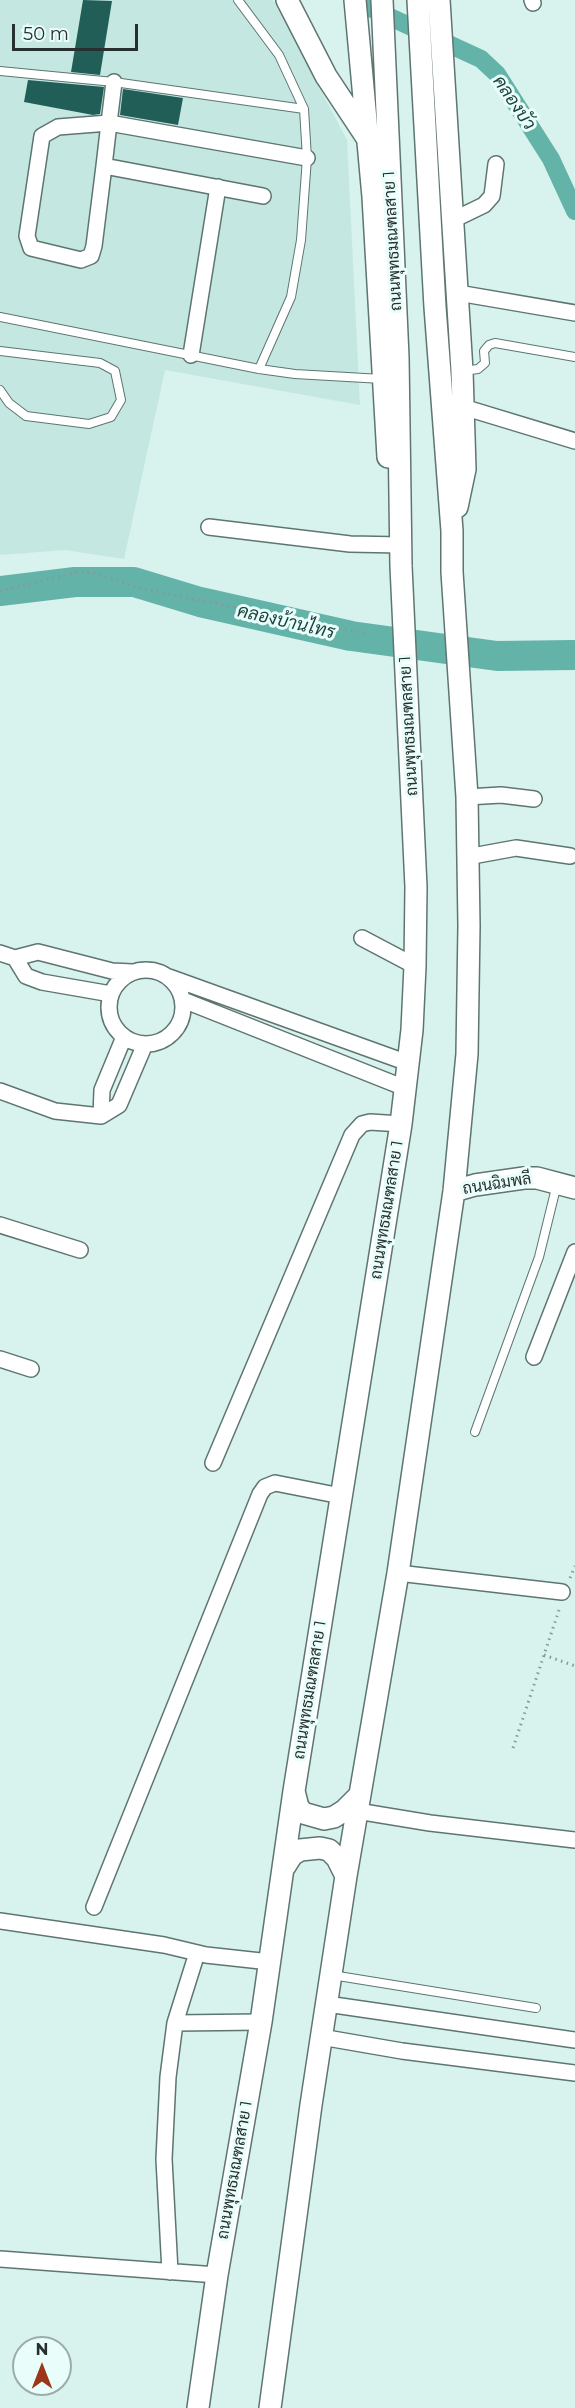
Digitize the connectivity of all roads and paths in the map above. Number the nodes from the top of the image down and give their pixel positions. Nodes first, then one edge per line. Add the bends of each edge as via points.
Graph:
1 (238, 0) edge
2 (287, 0) edge
3 (355, 0) edge
4 (382, 0) edge
5 (418, 0) edge
6 (440, 6) edge
7 (0, 71) edge
8 (114, 82) junction
9 (304, 109) junction
10 (109, 123) junction
11 (367, 139) junction
12 (307, 158) junction
13 (496, 164) dead end
14 (104, 166) junction
15 (218, 188) junction
16 (264, 196) dead end
17 (453, 220) junction
18 (458, 292) junction
19 (575, 314) edge
20 (0, 317) edge
21 (0, 351) edge
22 (190, 355) junction
23 (575, 357) edge
24 (259, 369) junction
25 (462, 371) junction
26 (382, 379) junction
27 (0, 390) edge
28 (463, 407) junction
29 (575, 441) edge
30 (209, 527) dead end
31 (452, 531) junction
32 (401, 546) junction
33 (0, 591) edge
34 (367, 633) dead end
35 (467, 797) junction
36 (534, 799) dead end
37 (570, 856) dead end
38 (467, 857) junction
39 (362, 938) dead end
40 (0, 953) edge
41 (15, 958) junction
42 (415, 966) junction
43 (132, 972) junction
44 (169, 977) junction
45 (111, 994) junction
46 (183, 1000) junction
47 (124, 1037) junction
48 (145, 1044) junction
49 (408, 1063) junction
50 (405, 1088) junction
51 (0, 1091) edge
52 (101, 1116) junction
53 (401, 1124) junction
54 (566, 1185) edge
55 (454, 1191) junction
56 (0, 1225) edge
57 (80, 1250) dead end
58 (575, 1252) edge
59 (534, 1357) dead end
60 (0, 1359) edge
61 (31, 1369) dead end
62 (475, 1432) dead end
63 (213, 1463) dead end
64 (341, 1496) junction
65 (575, 1566) edge
66 (398, 1573) junction
67 (563, 1595) junction
68 (544, 1654) junction
69 (575, 1666) edge
70 (513, 1748) dead end
71 (294, 1791) junction
72 (358, 1804) junction
73 (575, 1840) edge
74 (285, 1866) junction
75 (346, 1876) junction
76 (94, 1907) dead end
77 (0, 1921) edge
78 (196, 1953) junction
79 (270, 1962) junction
80 (331, 1975) junction
81 (327, 2004) junction
82 (536, 2007) dead end
83 (261, 2022) junction
84 (175, 2024) junction
85 (321, 2037) junction
86 (575, 2040) edge
87 (575, 2073) edge
88 (0, 2259) edge
89 (170, 2272) junction
90 (217, 2275) junction
91 (198, 2408) edge
92 (270, 2408) edge

1 - 9 lane via 279,55
2 - 11 main road via 326,76
3 - 11 main road
4 - 32 main road, ถนนพุทธมณฑลสาย 1 via 401,430
5 - 31 main road
6 - 17 main road
7 - 8 lane
8 - 9 lane
8 - 10 street
9 - 12 lane
10 - 12 street
10 - 14 street
10 - 14 street via 58,127 42,136 27,236 31,248 81,260 91,256
11 - 26 main road
12 - 24 lane via 301,240 291,297
13 - 17 street via 492,196 484,205
14 - 15 street
15 - 16 street
15 - 22 street
17 - 18 main road
18 - 19 street
18 - 25 main road
20 - 22 lane
21 - 27 lane via 100,363 115,370 122,400 111,417 89,424 26,416 9,404
22 - 24 lane
23 - 25 lane via 495,343 484,351 485,363 478,369
24 - 26 lane
25 - 28 main road
26 - 32 main road
28 - 29 street
28 - 31 main road via 465,469
30 - 32 street via 350,544
31 - 35 main road
32 - 42 main road, ถนนพุทธมณฑลสาย 1 via 416,887
33 - 34 path via 90,572 139,588
35 - 36 street via 501,795
35 - 38 main road
37 - 38 street via 516,848
38 - 55 main road via 467,1054
39 - 42 street
40 - 41 street
41 - 43 street via 38,952 112,971
41 - 45 street via 26,976 42,982
42 - 49 main road, ถนนพุทธมณฑลสาย 1
43 - 44 street via 151,970
43 - 45 street
44 - 46 street
44 - 49 street
45 - 47 street via 110,1018
46 - 48 street via 181,1018 171,1034
46 - 50 street
47 - 48 street
47 - 52 street via 102,1090
48 - 52 street via 119,1105
49 - 50 main road, ถนนพุทธมณฑลสาย 1
50 - 53 main road, ถนนพุทธมณฑลสาย 1
51 - 52 street via 54,1112
53 - 63 street via 370,1122 362,1124 352,1136
53 - 64 main road, ถนนพุทธมณฑลสาย 1
54 - 55 main road, ถนนฉิมพลี via 524,1178
54 - 62 lane
55 - 66 main road
56 - 57 street
58 - 59 street
60 - 61 street
64 - 71 main road, ถนนพุทธมณฑลสาย 1
64 - 76 street via 275,1483 260,1494
65 - 67 path
66 - 67 street
66 - 72 main road
67 - 68 path
68 - 69 path
68 - 70 path
71 - 72 main road via 303,1813 324,1819
71 - 74 main road, ถนนพุทธมณฑลสาย 1
72 - 73 street via 430,1823
72 - 75 main road
74 - 75 main road via 300,1850 320,1848 337,1858
74 - 79 main road, ถนนพุทธมณฑลสาย 1
75 - 80 main road
77 - 78 street
78 - 79 street
78 - 84 street
79 - 83 main road, ถนนพุทธมณฑลสาย 1
80 - 81 main road
80 - 82 lane
81 - 85 main road
81 - 86 street
83 - 84 street
83 - 90 main road, ถนนพุทธมณฑลสาย 1
84 - 89 street via 165,2150
85 - 87 street
85 - 92 main road
88 - 89 street
89 - 90 street
90 - 91 main road, ถนนพุทธมณฑลสาย 1

